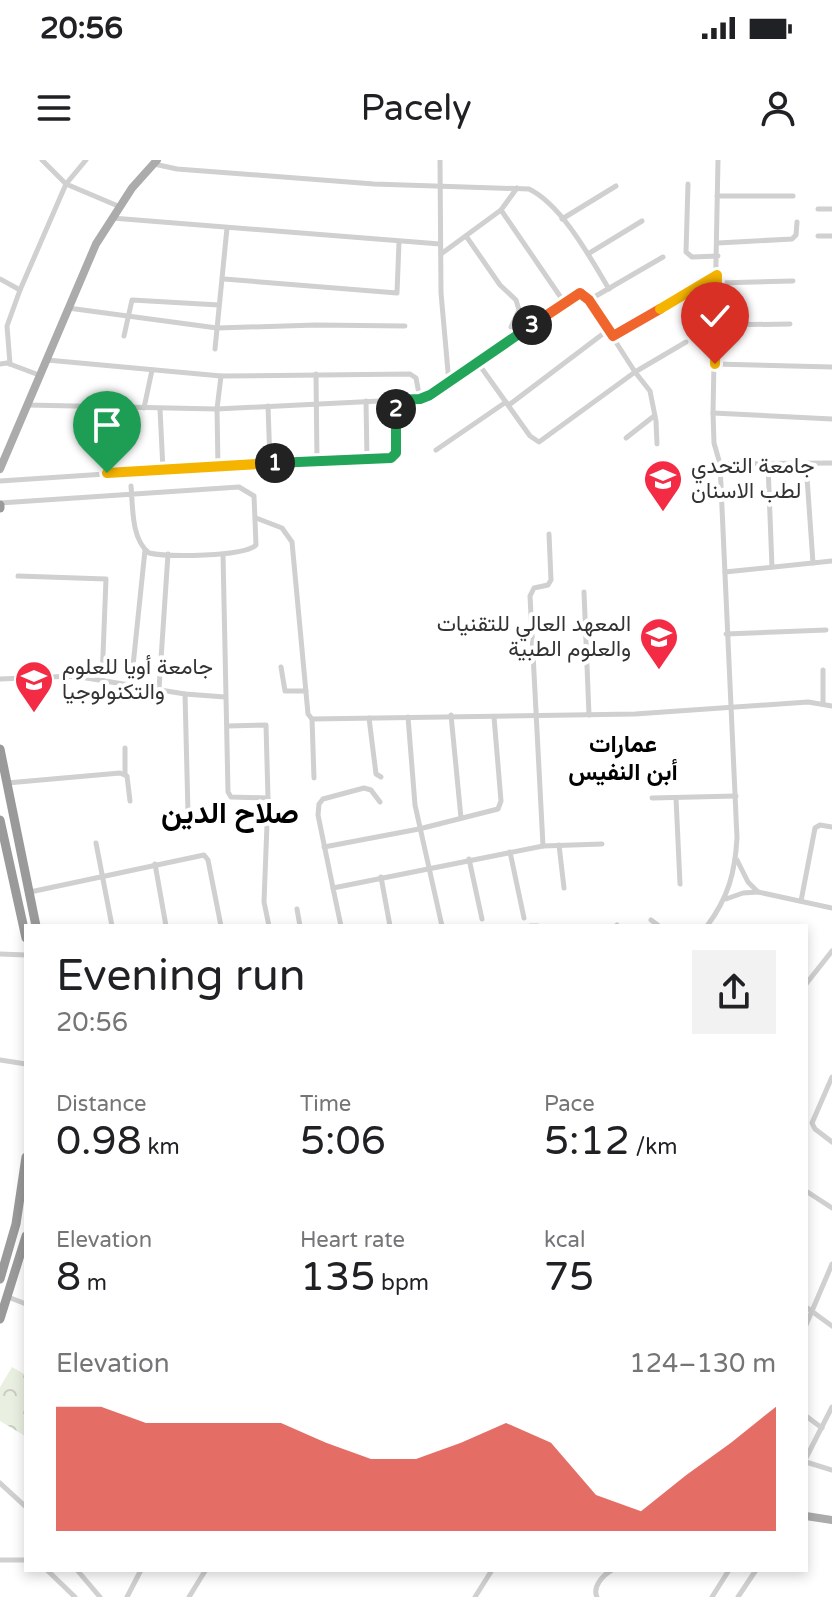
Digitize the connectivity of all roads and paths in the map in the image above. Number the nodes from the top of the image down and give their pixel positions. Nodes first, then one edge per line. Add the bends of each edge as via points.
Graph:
1 (42, 160) edge
2 (86, 160) edge
3 (440, 160) edge
4 (718, 160) edge
5 (155, 162) edge
6 (66, 184) junction
7 (688, 184) dead end
8 (616, 186) dead end
9 (439, 188) junction
10 (517, 188) junction
11 (717, 196) junction
12 (793, 196) dead end
13 (118, 206) junction
14 (818, 209) dead end
15 (832, 209) edge
16 (501, 210) junction
17 (111, 218) junction
18 (562, 219) junction
19 (642, 221) dead end
20 (797, 222) dead end
21 (227, 228) junction
22 (466, 236) junction
23 (818, 236) dead end
24 (832, 236) edge
25 (399, 242) junction
26 (718, 243) junction
27 (440, 244) junction
28 (588, 254) junction
29 (440, 255) junction
30 (718, 256) junction
31 (663, 257) dead end
32 (717, 275) junction
33 (0, 279) edge
34 (224, 279) junction
35 (793, 281) dead end
36 (717, 283) junction
37 (609, 289) junction
38 (20, 290) junction
39 (589, 300) junction
40 (564, 302) junction
41 (219, 305) junction
42 (67, 308) junction
43 (127, 317) junction
44 (790, 324) dead end
45 (716, 325) junction
46 (405, 326) dead end
47 (511, 327) dead end
48 (217, 328) junction
49 (608, 330) junction
50 (124, 336) dead end
51 (613, 336) junction
52 (686, 342) dead end
53 (215, 349) dead end
54 (46, 360) junction
55 (478, 363) junction
56 (0, 364) edge
57 (10, 364) junction
58 (715, 364) junction
59 (832, 367) edge
60 (152, 370) junction
61 (635, 372) junction
62 (316, 374) junction
63 (39, 375) junction
64 (221, 376) junction
65 (449, 383) junction
66 (420, 399) junction
67 (396, 400) junction
68 (366, 401) junction
69 (318, 404) junction
70 (507, 404) junction
71 (27, 405) junction
72 (268, 406) junction
73 (106, 408) junction
74 (144, 408) junction
75 (160, 409) junction
76 (217, 409) junction
77 (713, 413) junction
78 (654, 416) junction
79 (832, 419) edge
80 (626, 438) dead end
81 (657, 444) dead end
82 (436, 450) dead end
83 (367, 460) junction
84 (317, 462) junction
85 (270, 463) junction
86 (806, 463) junction
87 (832, 463) edge
88 (720, 464) junction
89 (768, 465) junction
90 (218, 467) junction
91 (0, 469) edge
92 (163, 470) junction
93 (107, 473) junction
94 (0, 481) edge
95 (131, 486) dead end
96 (132, 495) junction
97 (0, 505) edge
98 (256, 518) junction
99 (549, 534) dead end
100 (145, 550) junction
101 (168, 554) junction
102 (223, 554) junction
103 (832, 561) edge
104 (813, 563) junction
105 (772, 567) junction
106 (725, 572) junction
107 (18, 576) dead end
108 (584, 592) dead end
109 (826, 630) dead end
110 (726, 634) junction
111 (281, 667) dead end
112 (823, 670) dead end
113 (0, 679) edge
114 (102, 680) junction
115 (131, 685) junction
116 (159, 689) junction
117 (306, 691) junction
118 (185, 694) junction
119 (225, 697) junction
120 (823, 704) junction
121 (832, 706) edge
122 (731, 707) junction
123 (451, 715) junction
124 (589, 715) junction
125 (536, 716) junction
126 (408, 717) junction
127 (494, 717) junction
128 (369, 718) junction
129 (312, 719) junction
130 (228, 726) junction
131 (125, 748) dead end
132 (0, 749) edge
133 (125, 774) junction
134 (381, 777) dead end
135 (314, 778) dead end
136 (4, 779) edge
137 (736, 796) junction
138 (268, 798) junction
139 (652, 798) dead end
140 (676, 798) junction
141 (130, 801) dead end
142 (380, 802) dead end
143 (188, 813) dead end
144 (461, 818) junction
145 (0, 820) edge
146 (832, 827) edge
147 (419, 829) junction
148 (96, 843) dead end
149 (602, 844) dead end
150 (559, 845) junction
151 (543, 846) junction
152 (324, 847) junction
153 (510, 852) junction
154 (469, 859) junction
155 (736, 859) junction
156 (155, 864) junction
157 (429, 867) junction
158 (102, 875) junction
159 (381, 877) junction
160 (680, 884) dead end
161 (333, 888) junction
162 (564, 888) dead end
163 (30, 892) junction
164 (758, 892) junction
165 (725, 899) junction
166 (801, 901) junction
167 (832, 908) edge
168 (297, 909) dead end
169 (524, 918) dead end
170 (482, 919) dead end
171 (651, 920) dead end
172 (36, 924) edge
173 (112, 924) edge
174 (166, 924) edge
175 (221, 924) edge
176 (269, 924) edge
177 (300, 924) edge
178 (341, 924) edge
179 (390, 924) edge
180 (442, 924) edge
181 (656, 924) edge
182 (708, 924) edge
183 (24, 929) edge
184 (832, 951) edge
185 (0, 954) edge
186 (24, 955) edge
187 (808, 981) edge
188 (0, 1060) edge
189 (24, 1065) edge
190 (832, 1077) edge
191 (832, 1142) edge
192 (24, 1166) edge
193 (808, 1192) edge
194 (832, 1208) edge
195 (24, 1243) edge
196 (5, 1248) edge
197 (832, 1264) edge
198 (1, 1275) edge
199 (8, 1297) junction
200 (24, 1303) edge
201 (809, 1309) edge
202 (0, 1319) edge
203 (832, 1326) edge
204 (832, 1407) edge
205 (808, 1418) edge
206 (822, 1428) junction
207 (808, 1456) edge
208 (808, 1461) edge
209 (832, 1470) edge
210 (0, 1483) edge
211 (24, 1508) edge
212 (808, 1516) edge
213 (832, 1520) edge
214 (0, 1560) edge
215 (24, 1560) edge
216 (49, 1572) edge
217 (79, 1572) edge
218 (140, 1572) edge
219 (204, 1572) edge
220 (491, 1572) edge
221 (609, 1572) edge
222 (728, 1572) edge
223 (755, 1572) edge
224 (75, 1597) edge
225 (100, 1597) edge
226 (127, 1597) edge
227 (189, 1597) edge
228 (475, 1597) edge
229 (597, 1597) edge
230 (712, 1597) edge
231 (738, 1597) edge

1 - 6 street
2 - 6 street
3 - 9 street
4 - 11 street
5 - 9 street via 177,169
5 - 13 main road
6 - 13 street
6 - 38 street
7 - 30 street via 686,252 692,257
8 - 18 street
9 - 10 street
9 - 27 street
10 - 16 street
10 - 18 street via 536,193
11 - 12 street
11 - 26 street
13 - 17 main road
14 - 15 street
16 - 22 street
16 - 40 street
17 - 21 street
17 - 42 main road
18 - 28 street
19 - 28 street
20 - 26 street via 792,239
21 - 25 street
21 - 34 street
22 - 29 street
22 - 47 street via 516,300 519,310
23 - 24 street
25 - 27 street
25 - 34 street via 397,293
26 - 30 street
27 - 29 street
28 - 37 street
29 - 65 street
30 - 32 street
31 - 37 street
32 - 36 street
32 - 51 street
33 - 38 street
34 - 41 street
35 - 36 street
36 - 45 street
37 - 39 street
38 - 57 street via 7,326
39 - 40 street via 580,293
39 - 49 street
40 - 55 street
41 - 43 street via 135,299
41 - 48 street
42 - 43 street
42 - 54 main road
43 - 48 street
43 - 50 street
44 - 45 street
45 - 58 street
46 - 48 street
48 - 53 street
49 - 51 street
49 - 70 street
51 - 61 street
52 - 61 street
54 - 60 street
54 - 63 main road
55 - 65 street
55 - 70 street
56 - 57 street
57 - 63 street
58 - 59 street
58 - 77 street
60 - 64 street
60 - 74 street
61 - 70 street via 539,442
61 - 78 street via 652,393
62 - 64 street
62 - 66 street via 414,375
62 - 69 street
63 - 71 main road
64 - 76 street
65 - 66 street
66 - 67 street
67 - 68 street
67 - 83 street via 395,455
68 - 69 street
68 - 83 street
69 - 72 street
69 - 84 street
70 - 82 street
71 - 73 street
71 - 91 main road
72 - 76 street
72 - 85 street
73 - 74 street
73 - 93 street
74 - 75 street
75 - 76 street
75 - 92 street
76 - 90 street
77 - 79 street
77 - 88 street
78 - 80 street
78 - 81 street
83 - 84 street
84 - 85 street
85 - 90 street
86 - 87 street
86 - 89 street
86 - 104 street
88 - 89 street
88 - 106 street
89 - 105 street
90 - 92 street
92 - 93 street
93 - 94 street
95 - 96 street
96 - 97 street
96 - 98 street via 239,487 254,496
96 - 100 street via 139,543
98 - 102 street via 253,549
98 - 117 street via 282,528 292,542
99 - 125 street via 551,580 530,596
100 - 101 street
100 - 115 street
101 - 102 street
101 - 116 street
102 - 119 street
103 - 104 street
104 - 105 street
105 - 106 street
106 - 110 street
107 - 114 street via 106,579
108 - 124 street
109 - 110 street
110 - 122 street
111 - 117 street via 285,691
112 - 120 street
113 - 114 street
114 - 115 street
115 - 116 street
116 - 118 street
117 - 129 street
118 - 119 street
118 - 143 street
119 - 130 street
120 - 121 street
120 - 122 street
122 - 124 street
122 - 137 street
123 - 126 street
123 - 127 street
123 - 144 street
124 - 125 street
125 - 127 street
125 - 151 street
126 - 128 street
126 - 147 street
127 - 144 street via 500,807
128 - 129 street
128 - 134 street via 373,766
129 - 135 street
130 - 138 street via 229,795
130 - 138 street via 266,725
131 - 133 street
132 - 136 highway
133 - 136 street
133 - 141 street
136 - 163 highway
137 - 140 street
137 - 155 street
138 - 176 street via 264,902
139 - 140 street
140 - 160 street
142 - 152 street via 364,788 323,799 318,808
144 - 147 street
145 - 183 highway
146 - 166 street via 820,825 814,831
147 - 152 street
147 - 157 street
148 - 158 street
149 - 150 street
150 - 151 street
150 - 162 street
151 - 153 street
152 - 161 street
153 - 154 street
153 - 169 street
154 - 157 street
154 - 170 street
155 - 164 street
155 - 165 street
156 - 158 street
156 - 174 street
156 - 175 street via 206,856
157 - 159 street
157 - 180 street
158 - 163 street
158 - 173 street
159 - 161 street
159 - 179 street
161 - 178 street
163 - 172 highway
164 - 165 street
164 - 166 street
165 - 182 street
166 - 167 street
168 - 177 street
171 - 181 street
184 - 187 street
185 - 186 street
188 - 189 street
190 - 191 street via 812,1123
192 - 196 highway
193 - 194 street
195 - 199 highway
196 - 198 highway
197 - 201 street
199 - 200 street
199 - 202 highway
201 - 203 street
204 - 206 street
205 - 206 street
206 - 207 street
208 - 209 street
210 - 211 street
212 - 213 main road
214 - 215 street
216 - 224 street
217 - 225 street
218 - 226 street
219 - 227 street
220 - 228 street
221 - 229 street via 596,1588
222 - 230 street
223 - 231 street

